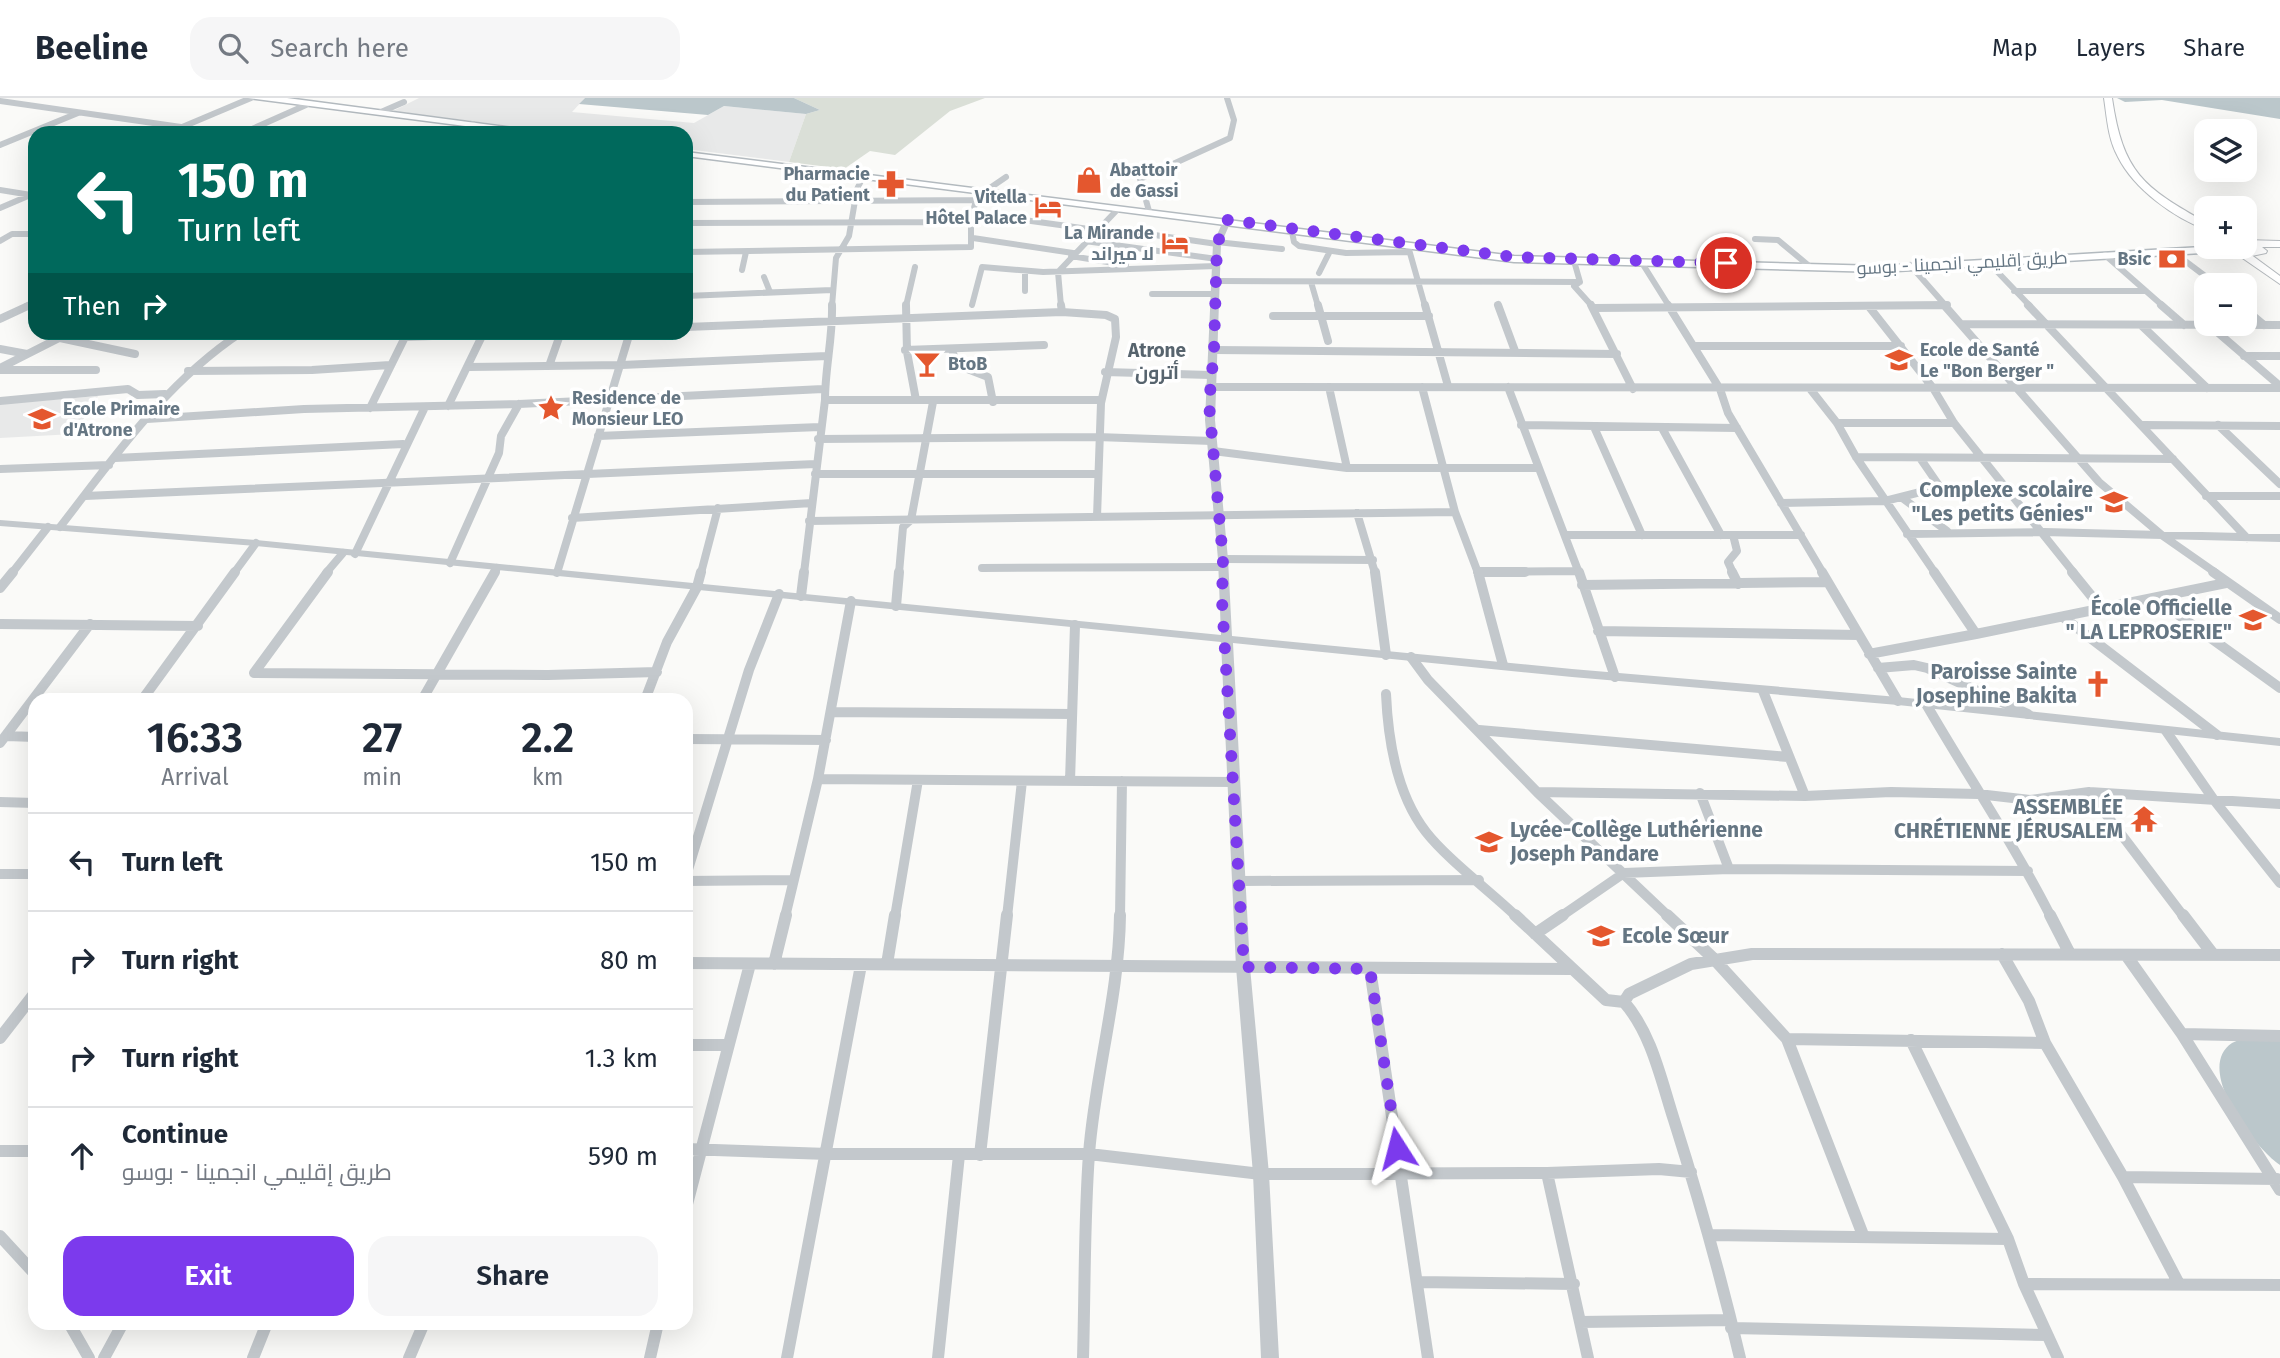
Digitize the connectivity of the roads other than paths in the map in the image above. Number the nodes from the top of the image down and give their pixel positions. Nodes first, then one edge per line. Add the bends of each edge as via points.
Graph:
1 (252, 98) edge
2 (270, 98) edge
3 (1227, 98) edge
4 (2108, 98) edge
5 (0, 101) edge
6 (404, 102) dead end
7 (306, 105) junction
8 (381, 112) junction
9 (79, 113) junction
10 (471, 125) junction
11 (47, 126) edge
12 (174, 126) edge
13 (183, 126) edge
14 (259, 126) edge
15 (477, 126) edge
16 (479, 126) edge
17 (28, 134) edge
18 (0, 145) edge
19 (693, 155) edge
20 (693, 155) edge
21 (863, 177) junction
22 (1006, 177) dead end
23 (0, 190) edge
24 (28, 193) edge
25 (980, 194) junction
26 (28, 196) edge
27 (693, 202) edge
28 (855, 202) junction
29 (0, 208) edge
30 (1117, 210) junction
31 (1149, 211) junction
32 (2194, 219) edge
33 (971, 221) junction
34 (1225, 222) junction
35 (693, 223) edge
36 (852, 223) junction
37 (1097, 228) junction
38 (1292, 232) junction
39 (28, 234) edge
40 (973, 238) junction
41 (1755, 239) dead end
42 (0, 241) edge
43 (1085, 241) junction
44 (1217, 243) junction
45 (2257, 246) edge
46 (2280, 246) edge
47 (841, 248) junction
48 (2194, 248) edge
49 (1282, 249) dead end
50 (1408, 249) junction
51 (2194, 249) edge
52 (1330, 251) junction
53 (2172, 251) junction
54 (2257, 251) edge
55 (693, 252) edge
56 (746, 252) junction
57 (2260, 252) junction
58 (1072, 254) junction
59 (2105, 255) junction
60 (2255, 259) edge
61 (1574, 261) junction
62 (1216, 263) junction
63 (1642, 263) junction
64 (1690, 263) junction
65 (1989, 263) junction
66 (1808, 265) junction
67 (915, 267) dead end
68 (1912, 267) junction
69 (1144, 269) junction
70 (742, 270) dead end
71 (1025, 271) junction
72 (1058, 272) junction
73 (2280, 272) edge
74 (1319, 273) dead end
75 (2201, 273) edge
76 (764, 277) dead end
77 (1415, 281) junction
78 (2280, 281) edge
79 (1311, 282) junction
80 (1580, 282) junction
81 (1216, 287) junction
82 (832, 290) junction
83 (1025, 291) dead end
84 (2014, 291) junction
85 (2146, 291) junction
86 (770, 292) junction
87 (1152, 294) dead end
88 (693, 296) edge
89 (972, 305) dead end
90 (1498, 305) dead end
91 (1947, 305) junction
92 (28, 306) edge
93 (1594, 307) junction
94 (1668, 308) junction
95 (1870, 308) junction
96 (1062, 312) junction
97 (1273, 316) dead end
98 (1319, 316) junction
99 (1429, 316) junction
100 (908, 318) junction
101 (2257, 319) edge
102 (0, 320) edge
103 (834, 322) junction
104 (1962, 324) junction
105 (2046, 325) junction
106 (2141, 325) junction
107 (2184, 325) junction
108 (2194, 325) edge
109 (2257, 325) edge
110 (2264, 325) junction
111 (2280, 325) edge
112 (693, 327) edge
113 (2221, 336) edge
114 (56, 340) edge
115 (69, 340) edge
116 (228, 340) edge
117 (403, 340) edge
118 (480, 340) edge
119 (558, 340) edge
120 (628, 340) edge
121 (1328, 341) dead end
122 (1044, 345) dead end
123 (1696, 346) junction
124 (1901, 346) junction
125 (0, 349) edge
126 (905, 350) junction
127 (953, 350) junction
128 (1214, 350) junction
129 (1440, 351) junction
130 (1515, 351) junction
131 (27, 354) junction
132 (135, 354) dead end
133 (1617, 354) junction
134 (827, 356) junction
135 (2244, 356) junction
136 (2280, 356) edge
137 (390, 365) junction
138 (622, 365) junction
139 (549, 366) junction
140 (469, 367) junction
141 (0, 369) edge
142 (96, 370) dead end
143 (188, 371) junction
144 (1105, 372) junction
145 (1210, 381) junction
146 (1448, 386) junction
147 (1329, 387) junction
148 (1422, 387) junction
149 (1508, 387) junction
150 (2017, 387) junction
151 (2106, 387) junction
152 (2280, 387) edge
153 (1933, 388) junction
154 (2207, 388) junction
155 (823, 389) junction
156 (1633, 389) junction
157 (1720, 389) junction
158 (1811, 390) junction
159 (165, 394) junction
160 (612, 400) junction
161 (825, 400) junction
162 (916, 400) junction
163 (1101, 400) junction
164 (0, 401) edge
165 (933, 402) junction
166 (993, 402) junction
167 (519, 404) junction
168 (448, 406) junction
169 (425, 407) junction
170 (370, 408) junction
171 (147, 419) junction
172 (1954, 423) junction
173 (1837, 424) junction
174 (1521, 425) junction
175 (2143, 425) junction
176 (2218, 425) junction
177 (1594, 426) junction
178 (2280, 426) edge
179 (820, 427) junction
180 (1662, 428) junction
181 (1737, 428) junction
182 (598, 436) junction
183 (928, 437) junction
184 (1097, 437) junction
185 (818, 439) junction
186 (403, 444) junction
187 (1213, 446) junction
188 (1856, 457) junction
189 (115, 458) junction
190 (1920, 458) junction
191 (1985, 459) junction
192 (2080, 459) junction
193 (2174, 459) junction
194 (108, 466) junction
195 (1444, 467) junction
196 (1346, 468) junction
197 (1538, 468) junction
198 (0, 469) edge
199 (815, 469) junction
200 (587, 474) junction
201 (1097, 474) junction
202 (918, 476) junction
203 (488, 478) junction
204 (390, 482) junction
205 (2280, 484) edge
206 (85, 496) junction
207 (2206, 496) junction
208 (2280, 496) edge
209 (1901, 497) junction
210 (1885, 501) junction
211 (1781, 502) junction
212 (812, 503) junction
213 (718, 508) junction
214 (1455, 512) junction
215 (1357, 513) junction
216 (1218, 514) junction
217 (1097, 517) junction
218 (572, 518) junction
219 (911, 520) junction
220 (809, 522) junction
221 (0, 523) edge
222 (54, 527) junction
223 (1947, 531) dead end
224 (2044, 532) junction
225 (1907, 534) junction
226 (1566, 535) junction
227 (1642, 535) junction
228 (1733, 535) junction
229 (1801, 535) junction
230 (1721, 536) junction
231 (2163, 536) junction
232 (2247, 538) junction
233 (2276, 538) edge
234 (256, 543) junction
235 (2280, 544) edge
236 (349, 553) junction
237 (1373, 560) junction
238 (450, 563) junction
239 (1222, 563) junction
240 (497, 568) junction
241 (982, 568) dead end
242 (1578, 571) junction
243 (1478, 572) junction
244 (557, 573) junction
245 (1827, 582) junction
246 (2227, 583) junction
247 (2, 584) edge
248 (1738, 584) junction
249 (1582, 585) junction
250 (697, 587) junction
251 (779, 594) junction
252 (802, 596) junction
253 (2155, 598) junction
254 (851, 601) junction
255 (896, 606) junction
256 (2102, 609) junction
257 (2063, 617) junction
258 (2280, 619) edge
259 (0, 624) edge
260 (90, 624) junction
261 (1075, 625) junction
262 (198, 626) junction
263 (1598, 631) junction
264 (1976, 634) junction
265 (1859, 635) junction
266 (1226, 639) junction
267 (1869, 654) junction
268 (1386, 655) junction
269 (1411, 657) junction
270 (1503, 665) junction
271 (1878, 668) junction
272 (657, 672) junction
273 (438, 673) junction
274 (1615, 677) junction
275 (2280, 688) edge
276 (1763, 691) junction
277 (38, 693) edge
278 (147, 693) edge
279 (426, 693) edge
280 (648, 693) edge
281 (1386, 694) dead end
282 (1898, 701) junction
283 (1926, 704) junction
284 (28, 707) edge
285 (831, 712) junction
286 (1072, 714) junction
287 (2028, 715) junction
288 (1479, 730) junction
289 (2166, 731) junction
290 (2217, 735) junction
291 (28, 738) edge
292 (693, 739) edge
293 (727, 739) junction
294 (3, 740) edge
295 (826, 740) junction
296 (2280, 742) edge
297 (1788, 757) junction
298 (818, 779) junction
299 (918, 780) junction
300 (1022, 781) junction
301 (1070, 781) junction
302 (1122, 781) junction
303 (1235, 782) junction
304 (1537, 792) junction
305 (2089, 792) junction
306 (1700, 793) junction
307 (1978, 794) junction
308 (1805, 796) junction
309 (2214, 800) junction
310 (0, 802) edge
311 (28, 803) edge
312 (2280, 804) edge
313 (693, 854) edge
314 (1729, 869) junction
315 (2028, 871) junction
316 (1624, 873) junction
317 (0, 874) edge
318 (28, 874) edge
319 (693, 878) edge
320 (793, 880) junction
321 (1479, 880) junction
322 (2279, 880) edge
323 (1241, 881) junction
324 (1535, 934) junction
325 (2212, 953) junction
326 (2002, 954) junction
327 (2070, 954) junction
328 (2126, 955) junction
329 (2280, 955) edge
330 (1713, 958) junction
331 (693, 963) edge
332 (750, 964) junction
333 (774, 964) junction
334 (887, 964) junction
335 (1002, 964) junction
336 (861, 965) junction
337 (1119, 966) junction
338 (1244, 967) junction
339 (1370, 969) junction
340 (1572, 969) junction
341 (28, 1002) edge
342 (1624, 1002) junction
343 (2182, 1034) junction
344 (2280, 1036) edge
345 (0, 1038) edge
346 (1787, 1038) junction
347 (1911, 1040) junction
348 (2045, 1043) junction
349 (693, 1045) edge
350 (726, 1045) junction
351 (693, 1148) edge
352 (700, 1148) junction
353 (0, 1151) edge
354 (28, 1151) edge
355 (828, 1154) junction
356 (1089, 1154) junction
357 (980, 1155) junction
358 (959, 1156) junction
359 (1691, 1172) junction
360 (1401, 1173) junction
361 (1547, 1173) junction
362 (1261, 1174) junction
363 (2123, 1177) junction
364 (693, 1178) edge
365 (2278, 1183) edge
366 (1710, 1235) junction
367 (1863, 1235) junction
368 (0, 1236) edge
369 (2008, 1239) junction
370 (28, 1266) edge
371 (1418, 1282) junction
372 (1574, 1284) junction
373 (2024, 1284) junction
374 (2179, 1284) junction
375 (2280, 1285) edge
376 (1580, 1322) junction
377 (1731, 1324) junction
378 (73, 1330) edge
379 (119, 1330) edge
380 (264, 1330) edge
381 (421, 1330) edge
382 (657, 1330) edge
383 (2046, 1335) junction
384 (89, 1358) edge
385 (104, 1358) edge
386 (253, 1358) edge
387 (409, 1358) edge
388 (650, 1358) edge
389 (787, 1358) edge
390 (938, 1358) edge
391 (1083, 1358) edge
392 (1270, 1358) edge
393 (1427, 1358) edge
394 (1588, 1358) edge
395 (1740, 1358) edge
396 (2058, 1358) edge

1 - 7 main road
1 - 13 street
2 - 8 main road
3 - 31 street via 1234,120 1230,138 1140,179
4 - 32 main road via 2113,131 2126,165 2169,204
5 - 9 street
6 - 8 street
7 - 10 main road
7 - 14 street
8 - 10 main road
9 - 11 street
9 - 12 street
10 - 15 main road
10 - 16 main road
17 - 18 street
19 - 21 main road
20 - 25 main road
21 - 25 main road
21 - 28 street
22 - 25 street
23 - 24 street
25 - 28 street
25 - 30 main road
25 - 31 main road
25 - 33 street
26 - 29 street
27 - 28 street
28 - 36 street
30 - 34 main road
30 - 37 street
31 - 34 main road
33 - 36 street
33 - 37 street via 1024,220
33 - 40 street
34 - 38 main road
34 - 44 street
34 - 64 main road via 1514,257
35 - 36 street
36 - 47 street
37 - 43 street
37 - 44 street
38 - 50 main road
38 - 52 street via 1296,244
39 - 42 street via 12,234
40 - 47 street via 973,245 964,248
40 - 58 street
41 - 66 street via 1778,240
43 - 58 street
43 - 62 street
44 - 49 street
44 - 62 street
45 - 46 main road
46 - 57 main road
47 - 56 street
47 - 82 street
48 - 68 main road, طريق إقليمي انجمينا - بوسو
50 - 52 street
50 - 61 main road
50 - 77 street
51 - 53 main road, طريق إقليمي انجمينا - بوسو
52 - 74 street
53 - 59 main road, طريق إقليمي انجمينا - بوسو
53 - 75 street
54 - 57 main road
55 - 56 street
56 - 70 street
57 - 73 main road
58 - 69 street
58 - 72 street
59 - 65 main road, طريق إقليمي انجمينا - بوسو
59 - 85 street
60 - 78 main road
61 - 63 main road
61 - 80 street
62 - 69 street
62 - 81 street
63 - 64 main road
63 - 94 street
64 - 66 main road, طريق إقليمي انجمينا - بوسو
64 - 68 main road, طريق إقليمي انجمينا - بوسو
65 - 68 main road, طريق إقليمي انجمينا - بوسو
65 - 84 street
66 - 68 main road, طريق إقليمي انجمينا - بوسو
67 - 100 street via 909,279
68 - 91 street
69 - 72 street
71 - 72 street
71 - 83 street
71 - 89 street via 982,267
72 - 96 street
76 - 86 street
77 - 79 street
77 - 80 street
77 - 99 street
79 - 81 street
79 - 98 street
80 - 93 street via 1574,286
81 - 87 street
81 - 128 street
82 - 86 street
82 - 103 street
84 - 85 street
84 - 105 street
85 - 107 street
86 - 88 street
90 - 130 street
91 - 95 street
91 - 104 street
92 - 102 street
93 - 94 street
93 - 133 street
94 - 95 street
94 - 123 street
95 - 124 street
96 - 100 street
96 - 144 street via 1115,319 1116,346
97 - 98 street
98 - 99 street
98 - 121 street
99 - 129 street
100 - 103 street
100 - 126 street
101 - 110 street
103 - 112 street
103 - 134 street
104 - 105 street
104 - 150 street
105 - 106 street
105 - 151 street
106 - 107 street
106 - 154 street
107 - 108 street
109 - 110 street
110 - 111 street
113 - 135 street
114 - 131 street
115 - 132 street
116 - 143 street
117 - 137 street
118 - 140 street
119 - 139 street
120 - 138 street
122 - 127 street
123 - 124 street
123 - 157 street
124 - 153 street
125 - 131 street
126 - 127 street
126 - 162 street via 909,385
127 - 166 street via 957,365 992,379
128 - 129 street
128 - 145 street
129 - 130 street
129 - 146 street
130 - 133 street
131 - 141 street
133 - 156 street
134 - 138 street
134 - 155 street
135 - 136 street
135 - 152 street
137 - 143 street
137 - 170 street
138 - 139 street
138 - 160 street
139 - 140 street
140 - 168 street
141 - 142 street
143 - 159 street
144 - 145 street
144 - 163 street
145 - 147 street
145 - 187 street
146 - 148 street
146 - 149 street
147 - 148 street
147 - 196 street
148 - 195 street
149 - 156 street
149 - 174 street
150 - 151 street
150 - 153 street
150 - 192 street
151 - 154 street
151 - 175 street
152 - 154 street
153 - 158 street
153 - 172 street
155 - 160 street
155 - 161 street
156 - 157 street
157 - 158 street
157 - 181 street
158 - 173 street
159 - 164 street via 116,390
159 - 171 street
160 - 167 street
160 - 182 street
161 - 162 street
161 - 179 street
162 - 165 street
163 - 166 street
163 - 184 street
165 - 166 street
165 - 183 street
167 - 168 street
167 - 203 street via 501,436
168 - 169 street
169 - 170 street
169 - 186 street
170 - 171 street
171 - 189 street
172 - 173 street
172 - 191 street
173 - 188 street
174 - 177 street
174 - 197 street
175 - 176 street
175 - 193 street
176 - 178 street
176 - 205 street
177 - 180 street
177 - 227 street
179 - 182 street
179 - 185 street
180 - 181 street
180 - 230 street
181 - 211 street
182 - 200 street
183 - 184 street
183 - 185 street
183 - 202 street
184 - 187 street
184 - 201 street
185 - 199 street
186 - 189 street
186 - 204 street
187 - 196 street
187 - 216 street
188 - 190 street
188 - 191 street
188 - 210 street
189 - 194 street
190 - 191 street
190 - 209 street via 1940,487
191 - 192 street
191 - 224 street
192 - 193 street
192 - 231 street via 2099,482
193 - 207 street
194 - 198 street
194 - 206 street
195 - 196 street
195 - 197 street
195 - 214 street
197 - 226 street
199 - 200 street
199 - 202 street
199 - 212 street
200 - 203 street
200 - 218 street
201 - 202 street
201 - 217 street
202 - 219 street
203 - 204 street
203 - 238 street
204 - 206 street
204 - 236 street
206 - 222 street
207 - 208 street
207 - 232 street
209 - 210 street
209 - 223 street
210 - 211 street
210 - 225 street
211 - 229 street
212 - 213 street
212 - 220 street
213 - 218 street
213 - 250 street
214 - 215 street
214 - 243 street
215 - 216 street
215 - 237 street
216 - 217 street
216 - 239 street
217 - 219 street
218 - 244 street
219 - 220 street
219 - 255 street via 903,527
220 - 252 street
221 - 222 street
222 - 234 street
222 - 247 street
224 - 225 street
224 - 231 street
224 - 256 street
225 - 264 street
226 - 227 street
226 - 242 street
227 - 230 street
228 - 229 street
228 - 230 street
228 - 248 street via 1737,551 1728,562
229 - 245 street
231 - 232 street
231 - 246 street
232 - 233 street
233 - 235 street
234 - 236 street
234 - 262 street
236 - 238 street
236 - 273 street via 305,599 254,673
237 - 239 street
237 - 268 street
238 - 240 street
239 - 241 street
239 - 266 street
240 - 244 street
240 - 273 street
242 - 243 street
242 - 249 street
243 - 270 street
244 - 250 street
245 - 248 street
245 - 265 street
246 - 253 street
246 - 258 street
248 - 249 street
249 - 263 street
250 - 251 street
250 - 272 street via 667,642
251 - 252 street
251 - 293 street
252 - 254 street
253 - 256 street
253 - 275 street
254 - 255 street
254 - 285 street
255 - 261 street
256 - 257 street
257 - 264 street
257 - 290 street
259 - 260 street
260 - 262 street
260 - 277 street
261 - 266 street
261 - 286 street
262 - 278 street
263 - 265 street
263 - 274 street
264 - 267 street
265 - 267 street
266 - 268 street
266 - 303 street
267 - 271 street
268 - 269 street
269 - 270 street
269 - 288 street
270 - 274 street
271 - 282 street
271 - 287 street via 1927,668
272 - 273 street
272 - 280 street
273 - 279 street
274 - 276 street
276 - 282 street
276 - 297 street
281 - 321 street via 1387,723 1412,811 1426,832
282 - 283 street
283 - 287 street
283 - 307 street
284 - 294 street
285 - 286 street
285 - 295 street
286 - 301 street
287 - 289 street
288 - 297 street
288 - 304 street
289 - 290 street
289 - 309 street
290 - 296 street
291 - 294 street
292 - 293 street
293 - 295 street
293 - 313 street
295 - 298 street
297 - 308 street
298 - 299 street
298 - 320 street
299 - 300 street
299 - 334 street
300 - 301 street
300 - 335 street
301 - 302 street
302 - 303 street
302 - 337 street
303 - 323 street
304 - 306 street
304 - 316 street
305 - 307 street via 2030,800
305 - 309 street
305 - 325 street
306 - 308 street
306 - 314 street
307 - 308 street
307 - 315 street
309 - 312 street
309 - 322 street
310 - 311 street
314 - 315 street
314 - 316 street
315 - 327 street
316 - 324 street
316 - 330 street
317 - 318 street
319 - 320 street
320 - 333 street
321 - 323 street
321 - 324 street
323 - 338 street
324 - 340 street
325 - 328 street
325 - 329 street
326 - 327 street
326 - 330 street via 1882,952
326 - 348 street
327 - 328 street
328 - 343 street
330 - 342 street via 1629,994
330 - 346 street
331 - 332 street
332 - 333 street
332 - 350 street
333 - 336 street
334 - 335 street
334 - 336 street
335 - 337 street
335 - 357 street
336 - 355 street
337 - 338 street
337 - 356 street
338 - 339 street
338 - 362 street
339 - 340 street
339 - 360 street
340 - 342 street via 1606,1000
341 - 345 street
342 - 359 street via 1647,1038
343 - 344 street
343 - 365 street
346 - 347 street
346 - 367 street
347 - 348 street
347 - 369 street
348 - 363 street
349 - 350 street
350 - 352 street
351 - 352 street
352 - 355 street
352 - 364 street
353 - 354 street
355 - 358 street
355 - 389 street
356 - 357 street
356 - 362 street
356 - 391 street
357 - 358 street
358 - 390 street
359 - 361 street
359 - 366 street
360 - 361 street
360 - 362 street
360 - 371 street
361 - 372 street
362 - 392 street
363 - 365 street
363 - 374 street
366 - 367 street
366 - 377 street
367 - 369 street
368 - 370 street
369 - 373 street
371 - 372 street
371 - 393 street
372 - 376 street
373 - 374 street
373 - 383 street
374 - 375 street
376 - 377 street
376 - 394 street
377 - 383 street
377 - 395 street
378 - 384 street
379 - 385 street
380 - 386 street
381 - 387 street
382 - 388 street
383 - 396 street

